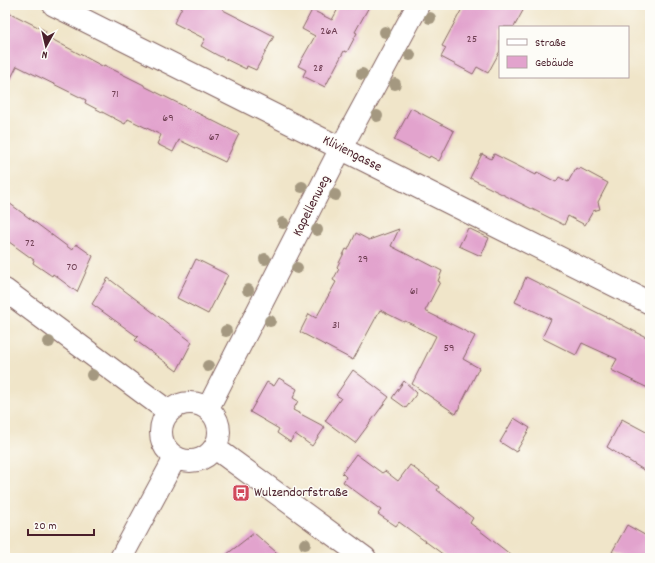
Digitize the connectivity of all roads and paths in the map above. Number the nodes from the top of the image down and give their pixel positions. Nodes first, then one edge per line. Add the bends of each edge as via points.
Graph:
1 (54, 5) edge
2 (418, 5) edge
3 (341, 148) junction
4 (5, 290) edge
5 (650, 303) edge
6 (208, 408) junction
7 (169, 412) junction
8 (215, 448) junction
9 (175, 458) junction
10 (121, 558) edge
11 (365, 558) edge

1 - 3 street, Kliviengasse
2 - 3 street, Kapellenweg
3 - 5 street, Kliviengasse
3 - 6 street, Kapellenweg
4 - 7 street
6 - 7 street via 194,403 177,406
6 - 8 street via 217,419 220,434
7 - 9 street via 162,425 162,442
8 - 9 street via 204,459 188,462
8 - 11 street
9 - 10 street

